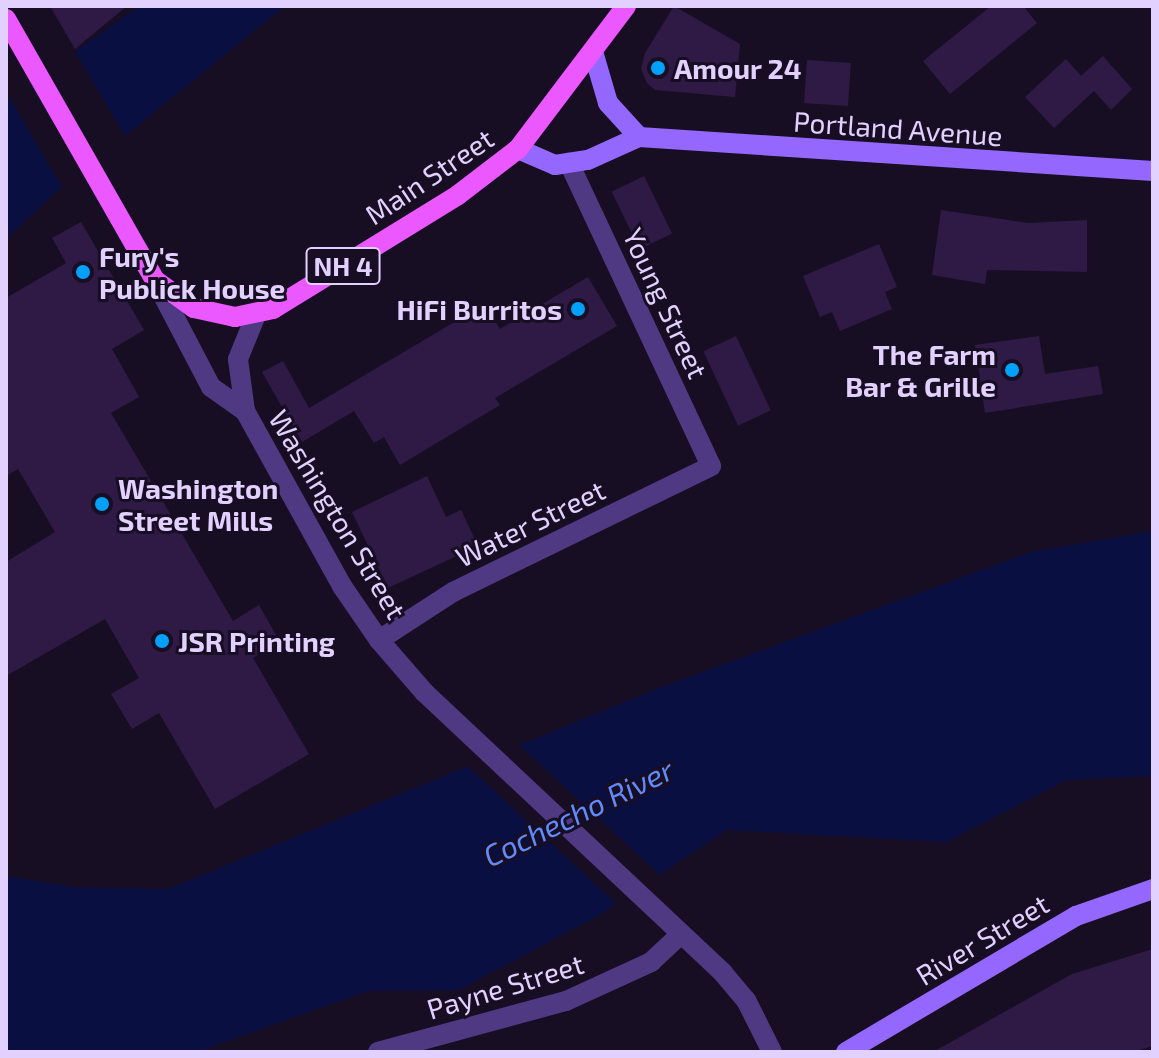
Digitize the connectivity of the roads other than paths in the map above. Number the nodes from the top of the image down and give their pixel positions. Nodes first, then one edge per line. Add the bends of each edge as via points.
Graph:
1 (626, 6) edge
2 (6, 19) edge
3 (594, 55) junction
4 (639, 137) junction
5 (518, 149) junction
6 (569, 163) junction
7 (1153, 171) edge
8 (155, 280) junction
9 (256, 315) junction
10 (245, 411) junction
11 (711, 466) joint
12 (379, 640) junction
13 (1153, 889) edge
14 (681, 934) junction
15 (378, 1052) edge
16 (772, 1052) edge
17 (846, 1052) edge

1 - 3 main road, Main Street / NH 4
2 - 8 main road, Washington Street
3 - 4 main road via 608,103
3 - 5 main road, Main Street / NH 4
4 - 6 main road, Portland Avenue
4 - 7 main road, Portland Avenue
5 - 6 main road via 555,165
5 - 9 main road, Main Street / NH 4 via 433,211
6 - 11 street, Young Street
8 - 9 main road via 194,308 235,317
8 - 10 street, Washington Street via 211,387
9 - 10 street via 238,359
10 - 12 street, Washington Street via 328,563
11 - 12 street, Water Street via 453,592
12 - 14 street, Washington Street via 476,741
13 - 17 main road, River Street via 1076,916
14 - 15 street, Payne Street via 651,962 566,1001
14 - 16 street, Washington Street via 746,1000

